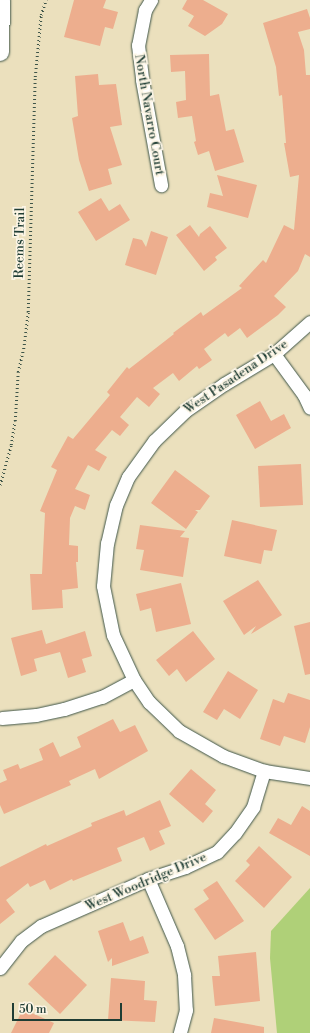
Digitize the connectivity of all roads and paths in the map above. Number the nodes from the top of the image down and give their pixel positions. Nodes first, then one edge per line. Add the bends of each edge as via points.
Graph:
1 (1, 0) edge
2 (46, 0) edge
3 (151, 0) edge
4 (0, 52) edge
5 (161, 185) dead end
6 (310, 322) edge
7 (274, 354) junction
8 (310, 408) edge
9 (0, 485) edge
10 (134, 680) junction
11 (2, 718) dead end
12 (264, 771) junction
13 (310, 778) edge
14 (148, 879) junction
15 (0, 968) edge
16 (180, 1033) edge

1 - 4 main road
2 - 9 path, Reems Trail via 41,15 35,77 28,312 18,372 18,396 12,439
3 - 5 street, North Navarro Court via 145,10 138,45
6 - 7 street, West Pasadena Drive
7 - 8 street via 304,395
7 - 10 street, West Pasadena Drive via 185,411 154,441 128,477 116,506 107,543 103,586 113,635
10 - 11 street via 102,697 64,709
10 - 12 street, West Pasadena Drive via 149,702 179,731 223,756
12 - 13 street, West Pasadena Drive
12 - 14 street, West Woodridge Drive via 253,807 236,834 217,852 185,867
14 - 15 street, West Woodridge Drive via 41,926 21,941
14 - 16 street via 177,946 184,976 186,1010

